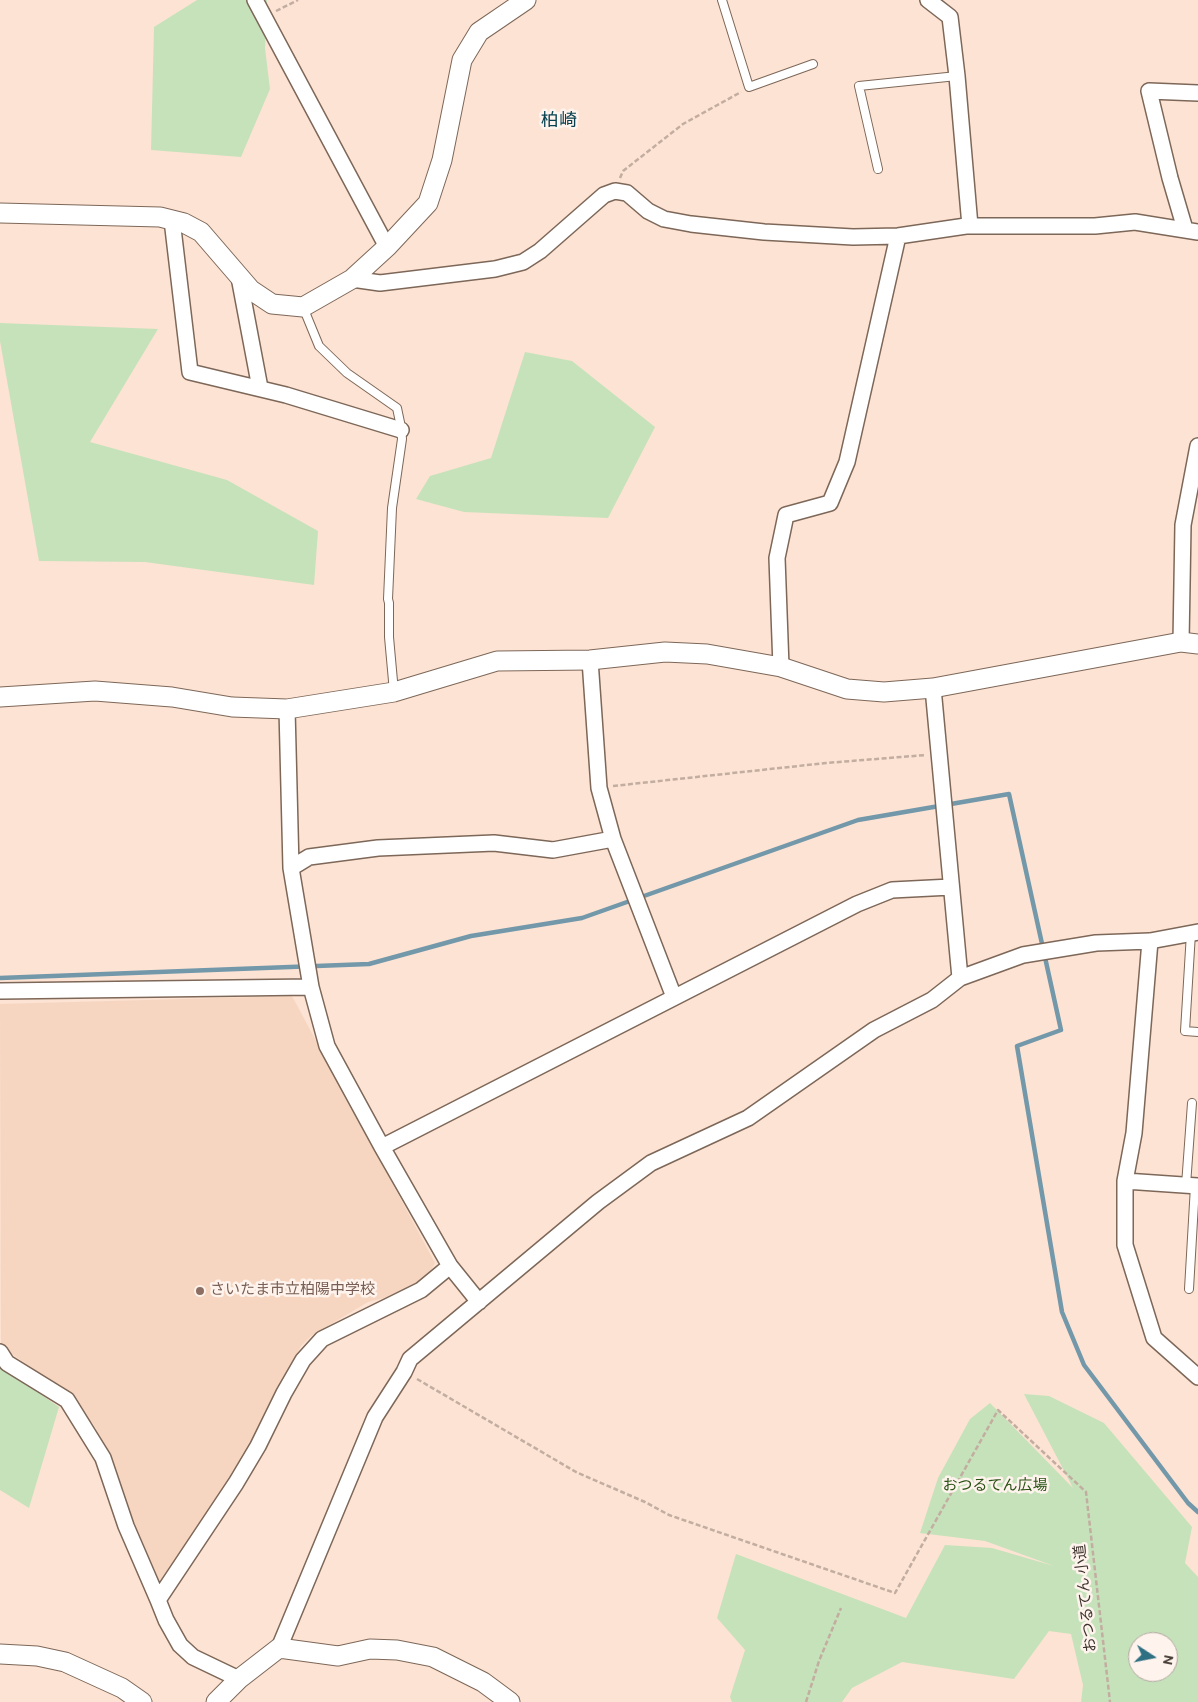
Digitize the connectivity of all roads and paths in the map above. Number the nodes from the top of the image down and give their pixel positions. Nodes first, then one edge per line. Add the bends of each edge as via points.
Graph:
1 (255, 0) edge
2 (298, 0) edge
3 (526, 0) edge
4 (722, 0) edge
5 (928, 0) edge
6 (264, 17) junction
7 (813, 64) dead end
8 (957, 76) junction
9 (749, 87) junction
10 (1198, 93) edge
11 (878, 168) dead end
12 (615, 191) junction
13 (0, 213) edge
14 (172, 220) junction
15 (970, 226) junction
16 (1192, 231) edge
17 (898, 236) junction
18 (387, 247) junction
19 (239, 277) junction
20 (352, 279) junction
21 (303, 307) junction
22 (260, 388) junction
23 (401, 430) junction
24 (1198, 446) edge
25 (1189, 643) edge
26 (590, 660) junction
27 (781, 667) junction
28 (933, 688) junction
29 (394, 692) junction
30 (0, 697) edge
31 (287, 710) junction
32 (939, 754) junction
33 (599, 788) junction
34 (613, 838) junction
35 (291, 868) junction
36 (951, 886) junction
37 (1195, 933) edge
38 (1150, 941) junction
39 (960, 978) junction
40 (311, 987) junction
41 (0, 990) edge
42 (674, 997) junction
43 (1198, 1032) edge
44 (1192, 1103) dead end
45 (382, 1147) junction
46 (1125, 1181) junction
47 (1193, 1186) edge
48 (450, 1266) junction
49 (1189, 1289) dead end
50 (479, 1302) junction
51 (0, 1352) edge
52 (404, 1372) junction
53 (1198, 1377) edge
54 (158, 1600) junction
55 (841, 1608) dead end
56 (279, 1648) junction
57 (0, 1654) edge
58 (239, 1679) junction
59 (130, 1697) edge
60 (216, 1702) edge
61 (510, 1702) edge
62 (806, 1702) edge
63 (1110, 1702) edge

1 - 6 street
2 - 6 path
3 - 18 street via 479,32 462,60 442,160 428,203
4 - 9 lane
5 - 8 street via 950,17
6 - 18 street
7 - 9 lane
8 - 11 lane via 859,86
8 - 15 street
9 - 12 path via 683,124 623,171
10 - 16 street via 1149,91 1170,178
12 - 17 street via 627,193 648,211 664,219 691,224 764,232
12 - 20 street via 604,195 523,262 495,269 380,283
13 - 14 street via 160,217
14 - 19 street via 200,232
14 - 22 street via 190,372
15 - 16 street via 1095,226 1135,222
15 - 17 street
17 - 27 street via 848,462 830,503 786,515 777,558
18 - 20 street
19 - 21 street via 272,304
19 - 22 street
20 - 21 street
21 - 23 lane via 319,346 347,373 398,408
22 - 23 street
23 - 29 lane via 392,508 388,599
24 - 25 street via 1184,525
25 - 28 street
26 - 27 street via 665,652 707,654
26 - 29 street via 497,661
26 - 33 street
27 - 28 street via 847,689 884,692
28 - 32 street
29 - 31 street
30 - 31 street via 95,691
31 - 35 street
32 - 33 path via 826,762
32 - 36 street
33 - 34 street
34 - 35 street via 554,850 494,843 378,848 309,857
34 - 42 street
35 - 40 street
36 - 39 street
36 - 42 street via 892,890 857,904
37 - 38 street
37 - 43 lane via 1185,1031
38 - 39 street via 1096,943 1023,955
38 - 46 street via 1134,1133
39 - 50 street via 932,1000 874,1030 748,1118 651,1162
40 - 41 street
40 - 45 street via 328,1046
42 - 45 street
44 - 47 lane
45 - 48 street
46 - 47 street
46 - 53 street via 1125,1244 1154,1338
47 - 49 lane
48 - 50 street
48 - 54 street via 421,1290 322,1339 303,1360 236,1483
50 - 52 street via 410,1359
51 - 54 street via 7,1363 67,1400 102,1458 126,1526
52 - 56 street via 375,1417
52 - 63 path, おつるてん 小道 via 576,1472 669,1515 894,1593 998,1410 1086,1492
54 - 58 street via 180,1645 193,1657
55 - 62 path
56 - 58 street
56 - 61 street via 338,1656 370,1649 432,1657 483,1682
57 - 59 street via 37,1656 65,1662 90,1672
58 - 60 street

